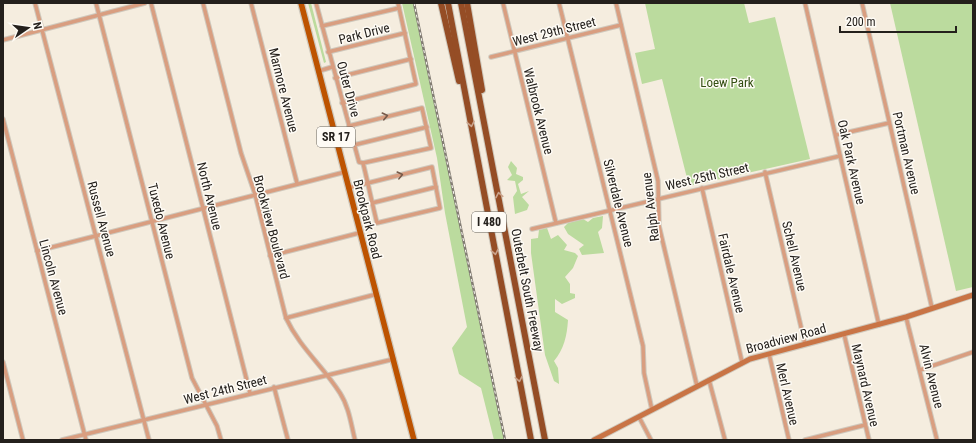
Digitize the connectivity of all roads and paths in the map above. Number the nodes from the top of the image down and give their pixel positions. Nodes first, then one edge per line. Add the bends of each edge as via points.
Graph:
1 (35, 3) edge
2 (96, 3) edge
3 (144, 3) edge
4 (151, 3) edge
5 (203, 3) edge
6 (251, 3) edge
7 (301, 3) edge
8 (316, 3) edge
9 (398, 3) edge
10 (441, 3) edge
11 (448, 3) edge
12 (461, 3) edge
13 (467, 3) edge
14 (503, 3) edge
15 (559, 3) edge
16 (616, 3) edge
17 (805, 3) edge
18 (862, 3) edge
19 (399, 8) junction
20 (99, 15) junction
21 (621, 25) junction
22 (322, 26) junction
23 (42, 29) junction
24 (405, 33) junction
25 (567, 38) junction
26 (3, 40) edge
27 (514, 51) junction
28 (328, 52) junction
29 (491, 57) dead end
30 (411, 59) junction
31 (332, 67) junction
32 (319, 71) junction
33 (335, 78) junction
34 (342, 103) junction
35 (468, 107) junction
36 (482, 108) junction
37 (3, 118) edge
38 (889, 123) junction
39 (349, 126) junction
40 (427, 127) junction
41 (836, 135) junction
42 (354, 145) junction
43 (840, 156) junction
44 (363, 163) junction
45 (345, 172) junction
46 (765, 172) junction
47 (297, 183) junction
48 (368, 183) junction
49 (436, 187) junction
50 (348, 188) junction
51 (702, 188) junction
52 (255, 194) junction
53 (658, 198) junction
54 (372, 203) junction
55 (203, 208) junction
56 (610, 210) junction
57 (152, 221) junction
58 (556, 223) junction
59 (532, 229) dead end
60 (360, 233) junction
61 (96, 235) junction
62 (37, 250) junction
63 (270, 256) junction
64 (377, 294) junction
65 (973, 294) edge
66 (932, 308) junction
67 (906, 317) junction
68 (286, 318) junction
69 (879, 325) junction
70 (844, 334) junction
71 (805, 344) junction
72 (973, 352) edge
73 (768, 353) junction
74 (394, 359) junction
75 (3, 362) edge
76 (742, 362) junction
77 (920, 370) junction
78 (326, 374) junction
79 (709, 380) junction
80 (697, 386) junction
81 (274, 387) junction
82 (250, 393) junction
83 (205, 404) junction
84 (652, 410) junction
85 (638, 417) junction
86 (144, 420) junction
87 (865, 425) junction
88 (84, 434) junction
89 (23, 440) edge
90 (62, 440) edge
91 (86, 440) edge
92 (149, 440) edge
93 (221, 440) edge
94 (288, 440) edge
95 (355, 440) edge
96 (414, 440) edge
97 (531, 440) edge
98 (545, 440) edge
99 (594, 440) edge
100 (651, 440) edge
101 (725, 440) edge
102 (789, 440) edge
103 (805, 440) edge
104 (869, 440) edge
105 (937, 440) edge

1 - 23 street, Russell Avenue
2 - 20 street, Tuxedo Avenue
3 - 20 street
4 - 55 street, North Avenue
5 - 52 street, Brookview Boulevard via 241,153
6 - 47 street, Marmore Avenue
7 - 32 main road, Brookpark Road / SR 17
8 - 22 street, Outer Drive
9 - 19 street
10 - 35 highway via 455,67
11 - 35 highway, Outerbelt South Freeway / I 480
12 - 36 highway, Outerbelt South Freeway / I 480
13 - 36 highway via 480,76
14 - 27 street, Walbrook Avenue
15 - 25 street, Silverdale Avenue
16 - 21 street, Ralph Avenue
17 - 41 street, Oak Park Avenue
18 - 38 street, Portman Avenue
19 - 22 street
19 - 24 street
20 - 23 street
20 - 57 street, Tuxedo Avenue
21 - 25 street, West 29th Street
21 - 53 street, Ralph Avenue via 658,181
22 - 28 street, Outer Drive
23 - 26 street
23 - 61 street, Russell Avenue
24 - 28 street, Park Drive
24 - 30 street
25 - 27 street, West 29th Street
25 - 56 street, Silverdale Avenue
27 - 29 street, West 29th Street
27 - 58 street, Walbrook Avenue
28 - 31 street, Outer Drive
30 - 33 street
30 - 34 street via 416,84
31 - 32 street
31 - 33 street, Outer Drive
32 - 45 main road, Brookpark Road / SR 17
33 - 34 street, Outer Drive
34 - 39 street, Outer Drive
35 -> 97 highway, Outerbelt South Freeway / I 480
98 -> 36 highway, Outerbelt South Freeway / I 480
37 - 62 street, Lincoln Avenue
38 - 41 street
38 - 66 street, Portman Avenue
39 -> 40 street via 422,108
39 - 42 street, Outer Drive
40 - 42 street
40 - 44 street via 431,148
41 - 43 street, Oak Park Avenue
42 - 44 street, Outer Drive via 359,162
43 - 46 street, West 25th Street
43 - 69 street, Oak Park Avenue
44 - 48 street, Outer Drive
45 - 47 street
45 - 50 main road, Brookpark Road / SR 17
46 - 51 street, West 25th Street
46 - 71 street, Schell Avenue
47 - 52 street
48 -> 49 street via 432,168
48 - 50 street
48 - 54 street, Outer Drive
49 - 54 street
49 - 54 street, Outer Drive via 440,208 377,223
50 - 60 main road, Brookpark Road / SR 17
51 - 53 street, West 25th Street
51 - 76 street, Fairdale Avenue
52 - 55 street
52 - 63 street, Brookview Boulevard
53 - 56 street, West 25th Street
53 - 80 street, Ralph Avenue via 659,226
55 - 57 street
55 - 82 street, North Avenue
56 - 58 street, West 25th Street
56 - 84 street, Silverdale Avenue via 643,346 644,373
57 - 61 street
57 - 83 street, Tuxedo Avenue via 192,378
58 - 59 street, West 25th Street
60 - 63 street
60 - 64 main road, Brookpark Road / SR 17
61 - 62 street
61 - 86 street, Russell Avenue
62 - 88 street, Lincoln Avenue
63 - 68 street, Brookview Boulevard
64 - 68 street
64 - 74 main road, Brookpark Road / SR 17
65 - 66 main road, Broadview Road
66 - 67 main road, Broadview Road
67 - 69 main road, Broadview Road
67 - 77 street, Alvin Avenue
68 - 78 street, Brookview Boulevard via 294,334
69 - 70 main road, Broadview Road
70 - 71 main road, Broadview Road
70 - 87 street, Maynard Avenue
71 - 73 main road, Broadview Road
72 - 77 street
73 - 76 main road, Broadview Road
73 - 102 street, Merl Avenue
74 - 78 street, West 24th Street
74 - 96 main road, Brookpark Road / SR 17
75 - 89 street
76 - 79 main road, Broadview Road
77 - 105 street, Alvin Avenue
78 - 81 street, West 24th Street
78 - 95 street, Brookview Boulevard via 348,408
79 - 80 main road, Broadview Road
79 - 101 street
80 - 84 main road, Broadview Road
81 - 82 street, West 24th Street
81 - 94 street
82 - 83 street, West 24th Street
83 - 86 street, West 24th Street
83 - 93 street, Tuxedo Avenue via 217,426
84 - 85 main road, Broadview Road
85 - 99 main road, Broadview Road
85 - 100 street
86 - 88 street, West 24th Street
86 - 92 street, Russell Avenue
87 - 103 street
87 - 104 street, Maynard Avenue
88 - 90 street, West 24th Street
88 - 91 street, Lincoln Avenue

